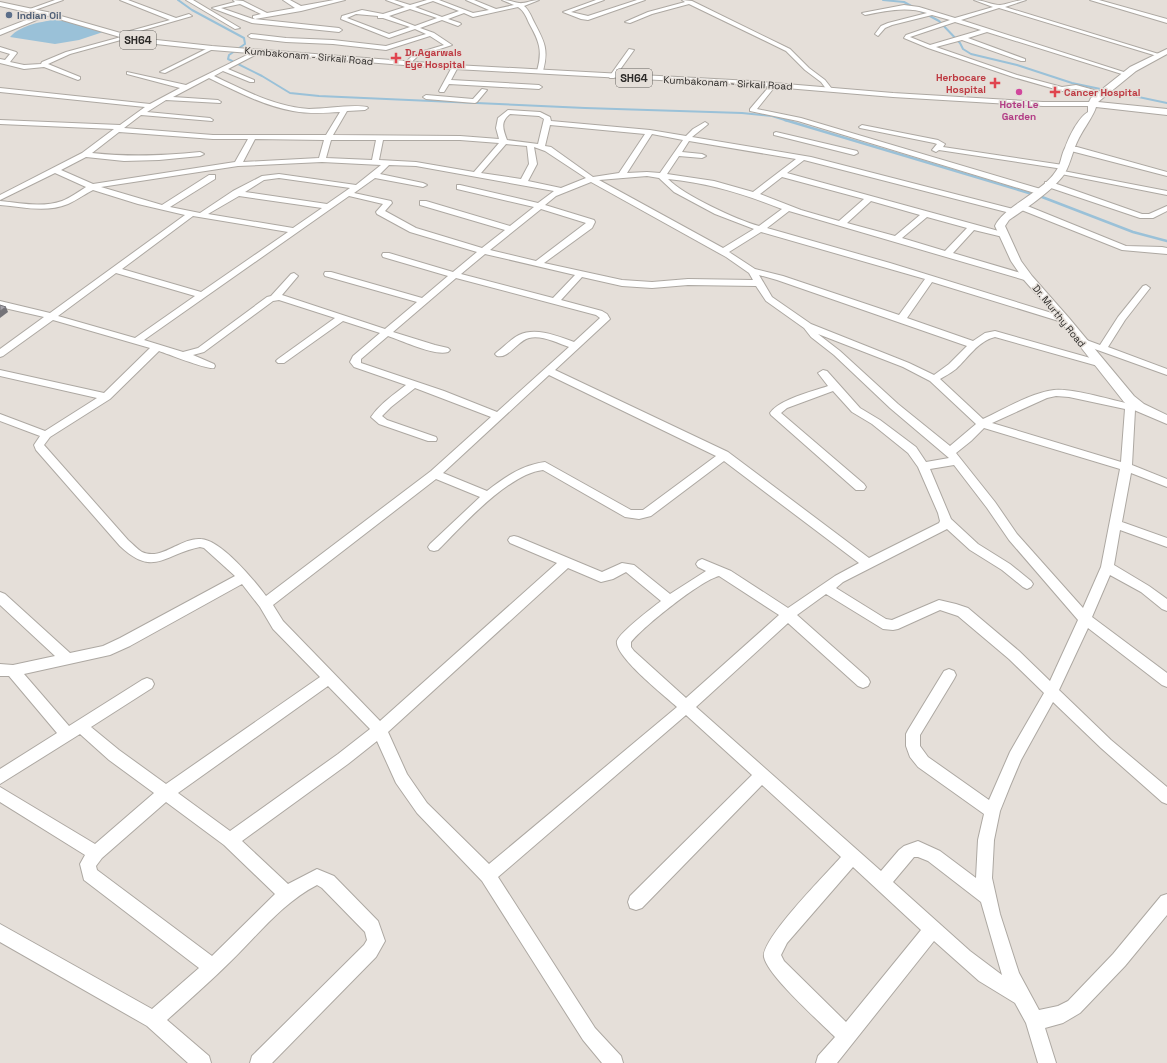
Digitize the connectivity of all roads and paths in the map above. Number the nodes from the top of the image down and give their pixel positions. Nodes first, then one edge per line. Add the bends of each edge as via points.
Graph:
1 (60, 0) edge
2 (122, 0) edge
3 (189, 0) edge
4 (286, 0) edge
5 (342, 0) edge
6 (389, 0) edge
7 (433, 0) edge
8 (470, 0) edge
9 (504, 0) edge
10 (536, 0) edge
11 (601, 0) edge
12 (642, 0) edge
13 (977, 0) edge
14 (1023, 0) edge
15 (1093, 0) edge
16 (238, 1) edge
17 (330, 1) edge
18 (687, 1) edge
19 (0, 4) edge
20 (520, 5) junction
21 (412, 7) junction
22 (1000, 7) junction
23 (216, 8) junction
24 (301, 9) junction
25 (32, 10) junction
26 (207, 10) junction
27 (497, 11) junction
28 (362, 12) junction
29 (462, 12) junction
30 (45, 13) junction
31 (865, 13) dead end
32 (934, 13) junction
33 (267, 15) junction
34 (189, 16) dead end
35 (382, 16) junction
36 (61, 17) junction
37 (247, 19) junction
38 (442, 19) junction
39 (176, 20) junction
40 (316, 20) dead end
41 (956, 20) junction
42 (26, 21) junction
43 (1167, 21) edge
44 (628, 22) dead end
45 (273, 23) junction
46 (357, 24) junction
47 (458, 24) dead end
48 (308, 27) junction
49 (237, 28) dead end
50 (416, 28) junction
51 (339, 30) junction
52 (986, 30) junction
53 (0, 34) edge
54 (432, 34) junction
55 (878, 34) dead end
56 (124, 36) junction
57 (962, 38) junction
58 (286, 40) junction
59 (327, 42) junction
60 (930, 47) junction
61 (212, 48) junction
62 (0, 49) edge
63 (631, 50) dead end
64 (1167, 51) edge
65 (257, 52) junction
66 (268, 53) junction
67 (1159, 55) junction
68 (982, 56) dead end
69 (1023, 60) dead end
70 (968, 61) junction
71 (3, 62) edge
72 (407, 64) junction
73 (44, 65) junction
74 (455, 67) junction
75 (223, 69) junction
76 (540, 71) junction
77 (163, 72) dead end
78 (129, 73) dead end
79 (1127, 74) junction
80 (209, 76) junction
81 (612, 77) junction
82 (78, 78) dead end
83 (252, 81) dead end
84 (447, 82) junction
85 (490, 84) junction
86 (771, 84) junction
87 (185, 87) junction
88 (539, 87) dead end
89 (829, 89) junction
90 (1, 90) edge
91 (484, 90) junction
92 (442, 91) dead end
93 (1105, 91) junction
94 (531, 92) dead end
95 (426, 97) dead end
96 (164, 98) junction
97 (218, 102) dead end
98 (1093, 102) junction
99 (152, 106) junction
100 (365, 108) dead end
101 (345, 109) junction
102 (1167, 112) edge
103 (140, 113) junction
104 (1090, 114) junction
105 (210, 120) dead end
106 (0, 122) edge
107 (546, 123) junction
108 (706, 124) dead end
109 (862, 127) dead end
110 (119, 129) junction
111 (650, 132) junction
112 (776, 134) dead end
113 (253, 138) junction
114 (328, 138) junction
115 (380, 138) junction
116 (686, 138) junction
117 (504, 142) junction
118 (530, 144) junction
119 (822, 145) junction
120 (541, 146) junction
121 (938, 148) junction
122 (1074, 149) junction
123 (202, 152) junction
124 (854, 153) dead end
125 (677, 154) junction
126 (85, 155) junction
127 (702, 156) dead end
128 (802, 158) junction
129 (930, 158) junction
130 (811, 159) junction
131 (322, 160) junction
132 (375, 161) junction
133 (388, 162) junction
134 (238, 164) junction
135 (1063, 166) junction
136 (55, 170) junction
137 (185, 173) junction
138 (476, 174) junction
139 (781, 174) junction
140 (1167, 174) edge
141 (374, 175) junction
142 (622, 175) junction
143 (662, 176) junction
144 (212, 177) dead end
145 (592, 179) junction
146 (523, 182) junction
147 (1048, 184) junction
148 (423, 185) dead end
149 (357, 187) junction
150 (460, 187) dead end
151 (92, 188) junction
152 (561, 190) junction
153 (236, 193) junction
154 (1040, 193) junction
155 (348, 194) junction
156 (754, 195) junction
157 (0, 198) edge
158 (870, 198) junction
159 (1167, 198) edge
160 (0, 203) edge
161 (423, 203) dead end
162 (540, 206) junction
163 (164, 207) junction
164 (329, 207) junction
165 (787, 208) junction
166 (1020, 208) junction
167 (1167, 208) edge
168 (192, 213) junction
169 (925, 214) junction
170 (202, 215) junction
171 (840, 224) junction
172 (973, 226) junction
173 (511, 229) junction
174 (760, 229) junction
175 (295, 231) junction
176 (1004, 234) junction
177 (896, 239) junction
178 (483, 251) junction
179 (1167, 251) edge
180 (723, 252) junction
181 (947, 254) junction
182 (386, 255) dead end
183 (538, 263) junction
184 (117, 270) junction
185 (752, 271) junction
186 (328, 274) dead end
187 (580, 274) junction
188 (294, 276) dead end
189 (455, 276) junction
190 (930, 278) junction
191 (1028, 278) junction
192 (759, 283) junction
193 (1146, 288) dead end
194 (202, 295) junction
195 (275, 297) junction
196 (555, 301) junction
197 (424, 302) junction
198 (0, 304) edge
199 (50, 316) junction
200 (343, 317) junction
201 (902, 319) junction
202 (1065, 320) junction
203 (807, 326) junction
204 (388, 332) junction
205 (1081, 341) junction
206 (134, 342) junction
207 (974, 345) junction
208 (576, 346) junction
209 (156, 348) junction
210 (1102, 349) junction
211 (2, 350) edge
212 (445, 350) dead end
213 (500, 354) dead end
214 (183, 355) junction
215 (281, 361) dead end
216 (1098, 363) junction
217 (210, 366) dead end
218 (1166, 369) edge
219 (548, 372) junction
220 (0, 373) edge
221 (822, 373) dead end
222 (934, 379) junction
223 (413, 384) junction
224 (834, 387) junction
225 (1124, 393) junction
226 (106, 397) junction
227 (1135, 407) junction
228 (1167, 415) edge
229 (499, 416) junction
230 (0, 417) edge
231 (1167, 420) edge
232 (982, 424) junction
233 (46, 436) junction
234 (432, 439) dead end
235 (724, 455) junction
236 (953, 456) junction
237 (923, 466) junction
238 (1126, 467) junction
239 (435, 474) junction
240 (1167, 483) edge
241 (860, 488) dead end
242 (487, 496) junction
243 (946, 521) junction
244 (1116, 524) junction
245 (514, 540) dead end
246 (1167, 543) edge
247 (434, 547) dead end
248 (567, 562) junction
249 (702, 564) dead end
250 (868, 564) junction
251 (1107, 567) junction
252 (719, 571) junction
253 (244, 577) junction
254 (1026, 584) dead end
255 (826, 588) junction
256 (0, 597) edge
257 (670, 601) junction
258 (265, 604) junction
259 (1167, 606) edge
260 (788, 615) junction
261 (1085, 619) junction
262 (67, 659) junction
263 (7, 670) edge
264 (949, 675) dead end
265 (329, 678) junction
266 (1167, 681) edge
267 (862, 682) dead end
268 (147, 684) dead end
269 (1052, 691) junction
270 (686, 707) junction
271 (80, 726) junction
272 (380, 730) junction
273 (67, 734) junction
274 (762, 775) junction
275 (0, 777) edge
276 (165, 793) junction
277 (0, 794) edge
278 (1167, 797) edge
279 (992, 811) junction
280 (230, 840) junction
281 (96, 853) junction
282 (852, 856) junction
283 (488, 875) junction
284 (882, 883) junction
285 (288, 894) junction
286 (989, 898) junction
287 (636, 902) dead end
288 (1167, 902) edge
289 (933, 929) junction
290 (0, 933) edge
291 (212, 967) junction
292 (1021, 996) junction
293 (153, 1020) junction
294 (1034, 1020) junction
295 (847, 1036) junction
296 (202, 1063) edge
297 (260, 1063) edge
298 (614, 1063) edge
299 (825, 1063) edge
300 (1047, 1063) edge

1 - 25 street
2 - 39 street
3 - 26 street
4 - 24 street
5 - 17 street
6 - 21 street
7 - 21 street
7 - 29 street
8 - 27 street
9 - 20 street
10 - 20 street
11 - 12 street via 566,12 588,18
13 - 22 street
14 - 22 street
15 - 43 street
16 - 23 street
16 - 33 street
17 - 24 street
17 - 28 street
18 - 44 street
18 - 89 street via 788,50
19 - 25 highway, Kumbakonam - Sirkali Road
20 - 27 street
20 - 76 street via 529,16 544,48
21 - 35 street
21 - 38 street
22 - 41 street
22 - 67 street
23 - 26 street
23 - 37 street
24 - 33 street
25 - 30 highway, Kumbakonam - Sirkali Road
25 - 42 highway
26 - 49 street
27 - 29 street via 473,15
28 - 35 street
28 - 46 street via 344,17
29 - 38 street
30 - 36 main road, Kumbakonam - Sirkali Road / SH64
30 - 42 highway
31 - 32 street via 909,7
32 - 41 street
32 - 55 street via 882,27
33 - 37 street
34 - 39 street
35 - 46 street
35 - 50 street
36 - 42 highway
36 - 56 main road, Kumbakonam - Sirkali Road / SH64
37 - 45 street
38 - 47 street
38 - 50 street
39 - 56 street
40 - 48 street
41 - 52 street
41 - 60 street via 907,38
42 - 53 highway
45 - 48 street
45 - 58 street via 251,36
46 - 50 street via 389,36
46 - 51 street
48 - 51 street
48 - 58 street
50 - 54 street
51 - 59 street
52 - 57 street
52 - 79 street
54 - 59 street via 386,48
54 - 72 street via 449,45 416,55
56 - 61 main road, Kumbakonam - Sirkali Road / SH64 via 137,40
56 - 73 street via 50,60
57 - 60 street
57 - 69 street via 992,52
58 - 59 street
58 - 66 street
60 - 70 street
61 - 65 main road, Kumbakonam - Sirkali Road / SH64
61 - 77 street
62 - 71 street via 14,52
63 - 81 street
64 - 67 main road
65 - 66 main road, Kumbakonam - Sirkali Road / SH64
65 - 75 street
66 - 72 main road, Kumbakonam - Sirkali Road / SH64
67 - 79 main road
68 - 70 street
70 - 93 street via 1056,88
71 - 73 street via 24,67
72 - 74 main road, Kumbakonam - Sirkali Road / SH64
73 - 82 street
74 - 76 main road, Kumbakonam - Sirkali Road / SH64
74 - 84 street
75 - 80 street
75 - 83 street
76 - 81 main road, Kumbakonam - Sirkali Road / SH64
78 - 87 street
79 - 93 main road
80 - 87 street
80 - 101 street via 278,106 306,111
81 - 86 main road, Kumbakonam - Sirkali Road / SH64
84 - 85 street
84 - 92 street
85 - 88 street
85 - 91 street
86 - 89 main road, Kumbakonam - Sirkali Road / SH64
86 - 129 street via 770,89 752,110 799,120
87 - 96 street
89 - 98 main road, Kumbakonam - Sirkali Road / SH64 via 1030,104
90 - 99 street
91 - 94 street
91 - 95 street via 475,101
93 - 98 main road
96 - 97 street
96 - 99 street
98 - 102 main road, Kumbakonam - Sirkali Road / SH64
98 - 104 main road
99 - 103 street
100 - 101 street
101 - 114 street
103 - 105 street
103 - 110 street
104 - 122 main road via 1093,119
104 - 135 main road via 1086,117
106 - 110 street via 48,122
107 - 111 street
107 - 117 street via 548,118 545,116 508,112 501,118 499,128
107 - 120 street
108 - 116 street
109 - 121 street via 936,141 941,144
110 - 123 street
110 - 126 street
111 - 116 street
111 - 142 street
112 - 119 street
113 - 114 street
113 - 123 street
113 - 134 street
114 - 115 street
114 - 131 street
115 - 117 street via 460,138
115 - 132 street
116 - 125 street
116 - 128 street
117 - 118 street
117 - 138 street
118 - 120 street
118 - 146 street via 535,163
119 - 124 street
119 - 130 street
120 - 145 street
121 - 129 street
121 - 135 street
122 - 135 main road
122 - 140 street
123 - 126 street via 159,158 124,159
123 - 137 street
125 - 127 street
125 - 143 street
126 - 136 street
128 - 130 street
128 - 139 street
129 - 154 street
130 - 166 street
131 - 132 street
131 - 134 street
132 - 133 street
133 - 138 street
133 - 141 street
134 - 137 street
135 - 147 main road
135 - 159 street
136 - 151 street
136 - 157 street
137 - 151 street via 116,182
138 - 146 street
139 - 156 street
139 - 158 street
141 - 148 street
141 - 149 street
142 - 143 street
142 - 145 street
143 - 156 street via 714,183
143 - 174 street via 684,194 718,212
144 - 163 street
145 - 152 street
145 - 180 street
146 - 152 street
147 - 154 main road
147 - 167 street via 1142,216 1150,216
149 - 153 street via 279,176 255,181
149 - 155 street
150 - 162 street
151 - 160 street via 55,206
151 - 163 street
152 - 162 street
153 - 164 street
153 - 170 street
154 - 166 main road
155 - 164 street
155 - 178 street via 388,203 380,212 413,230
156 - 165 street
158 - 169 street
158 - 171 street
161 - 173 street
162 - 173 street
162 - 183 street via 587,220 591,224
163 - 168 street
164 - 175 street
165 - 171 street
165 - 174 street
166 - 176 main road
166 - 179 street via 1126,248
168 - 170 street
168 - 184 street
169 - 172 street
169 - 177 street
170 - 175 street
171 - 177 street
172 - 176 street
172 - 181 street
173 - 178 street
174 - 180 street
174 - 190 street
175 - 194 street
176 - 191 main road, Dr. Murthy Road via 1016,261
177 - 181 street
178 - 183 street
178 - 189 street
180 - 185 street
181 - 191 street
182 - 189 street
183 - 187 street
184 - 194 street
184 - 199 street
185 - 192 street
185 - 201 street
186 - 197 street
187 - 192 street via 622,283
187 - 196 street
188 - 195 street
189 - 196 street
189 - 197 street
190 - 201 street
190 - 202 street
191 - 202 main road, Dr. Murthy Road
192 - 203 street via 769,299
193 - 210 street via 1121,318
194 - 206 street
195 - 200 street via 285,297
195 - 214 street via 201,350
196 - 208 street via 604,316 603,322
197 - 204 street
198 - 199 street
199 - 206 street
199 - 211 street
200 - 204 street
200 - 215 street
201 - 207 street
202 - 205 main road, Dr. Murthy Road
203 - 222 street via 906,365
203 - 236 street via 814,336 837,353
204 - 212 street
204 - 223 street via 356,358 355,362 357,365
205 - 210 street
205 - 216 main road, Dr. Murthy Road
206 - 209 street
207 - 216 street via 988,335 995,334
207 - 222 street via 951,368
208 - 213 street via 544,336 530,335
208 - 219 street
209 - 214 street
209 - 226 street
210 - 218 street
214 - 217 street
216 - 225 main road, Dr. Murthy Road
219 - 229 street
219 - 235 street
220 - 226 street
221 - 224 street
222 - 232 street
223 - 229 street
223 - 234 street via 376,417 383,422
224 - 237 street via 856,410 912,450
224 - 241 street via 782,406 775,413
225 - 227 main road, Dr. Murthy Road
225 - 228 main road, Dr. Murthy Road
226 - 233 street
227 - 231 main road, Dr. Murthy Road
227 - 232 street via 1056,393 1044,395
227 - 238 street
229 - 239 street
230 - 233 street
232 - 236 street
232 - 238 street
233 - 253 street via 39,445 40,448 136,554 153,558 166,556 200,543 208,545
235 - 242 street via 647,513 639,515 629,514 545,466 538,465 529,467
235 - 250 street
236 - 237 street
236 - 261 street via 1013,537
237 - 243 street
238 - 240 street
238 - 244 street
239 - 242 street
239 - 258 street
242 - 247 street
243 - 250 street via 933,532
243 - 254 street via 974,547 1006,567
244 - 246 street
244 - 251 street
245 - 248 street
248 - 257 street via 606,577 624,566 630,568
248 - 272 street
249 - 252 street
250 - 255 street
251 - 259 street via 1145,589
251 - 261 street
252 - 257 street via 710,573
252 - 260 street
253 - 258 street
253 - 262 street via 125,642 105,651
255 - 260 street
255 - 269 street via 883,624 893,625 939,605 963,612
256 - 262 street
257 - 270 street via 628,634 624,648 628,655
258 - 265 street via 278,625
260 - 267 street
260 - 270 street
261 - 266 street
261 - 269 street
262 - 263 street
263 - 273 street
264 - 279 street via 912,734 911,744 924,762
265 - 272 street
265 - 276 street
268 - 271 street
269 - 278 street via 1106,744
269 - 279 street via 1015,757
270 - 274 street
270 - 283 street
271 - 273 street
271 - 276 street
272 - 280 street
272 - 283 street via 401,778 422,808
273 - 275 street
274 - 282 street
274 - 287 street
276 - 280 street
276 - 281 street
277 - 281 street
279 - 286 street via 986,840 984,878
280 - 285 street
281 - 291 street via 88,864 90,874
282 - 284 street
282 - 295 street via 781,937 772,954 778,967
283 - 298 street via 589,1034
284 - 286 street via 904,855 918,849 934,856
284 - 289 street
285 - 291 street
285 - 297 street via 317,877 328,882 372,927 376,941 370,951
286 - 292 street via 1002,949
288 - 294 street via 1119,960 1074,1007 1063,1014
289 - 292 street via 980,971 1004,988
289 - 295 street
290 - 293 street
291 - 293 street
292 - 294 street
293 - 296 street
294 - 300 street
295 - 299 street

